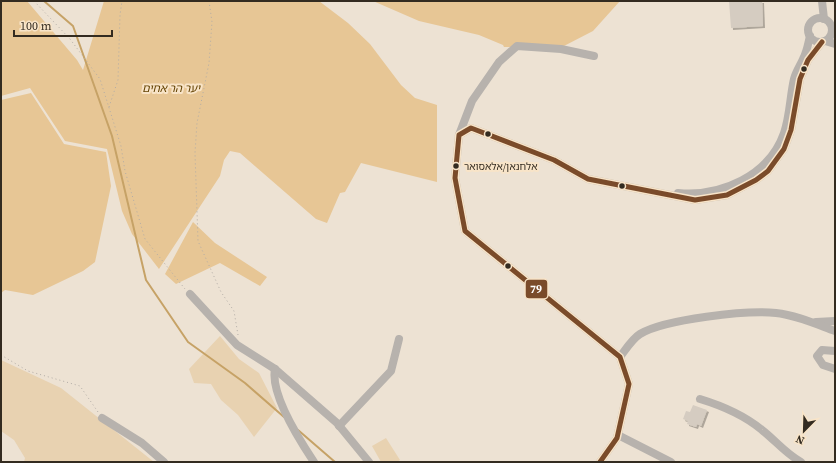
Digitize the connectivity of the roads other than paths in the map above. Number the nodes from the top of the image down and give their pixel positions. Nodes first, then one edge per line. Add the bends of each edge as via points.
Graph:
1 (822, 1) edge
2 (824, 19) junction
3 (833, 35) edge
4 (810, 36) junction
5 (823, 42) junction
6 (835, 44) edge
7 (594, 56) dead end
8 (459, 135) junction
9 (655, 192) junction
10 (190, 294) road end
11 (811, 322) junction
12 (835, 322) edge
13 (835, 330) edge
14 (399, 339) dead end
15 (835, 351) edge
16 (620, 357) junction
17 (275, 369) junction
18 (835, 369) edge
19 (700, 399) dead end
20 (102, 418) road end
21 (340, 426) junction
22 (618, 435) junction
23 (164, 462) edge
24 (314, 462) edge
25 (369, 462) edge
26 (600, 462) edge
27 (671, 462) edge
28 (801, 462) edge

1 - 2 street
2 - 3 street via 830,23
2 - 4 street via 812,21 809,28
3 - 5 street
4 - 5 street via 816,41
4 - 9 street via 794,79 785,132 764,164 741,182 722,190 700,193
5 - 6 street
5 - 9 street via 808,60 800,79 788,139 768,171 741,189 711,198 695,200
7 - 8 street via 561,49 517,46 499,62 472,101
8 - 9 street via 472,128 554,160 588,179
8 - 16 street via 455,178 465,231
10 - 17 street via 237,345
11 - 12 street
11 - 13 street
11 - 16 street via 777,313 687,320 639,334
14 - 21 street via 391,371
15 - 18 street via 822,350 818,356 823,365
16 - 22 street via 629,384
17 - 21 street
17 - 24 street via 273,379 294,432
19 - 28 street via 724,406 744,417
20 - 23 street via 142,443
21 - 25 street
22 - 26 street
22 - 27 street

